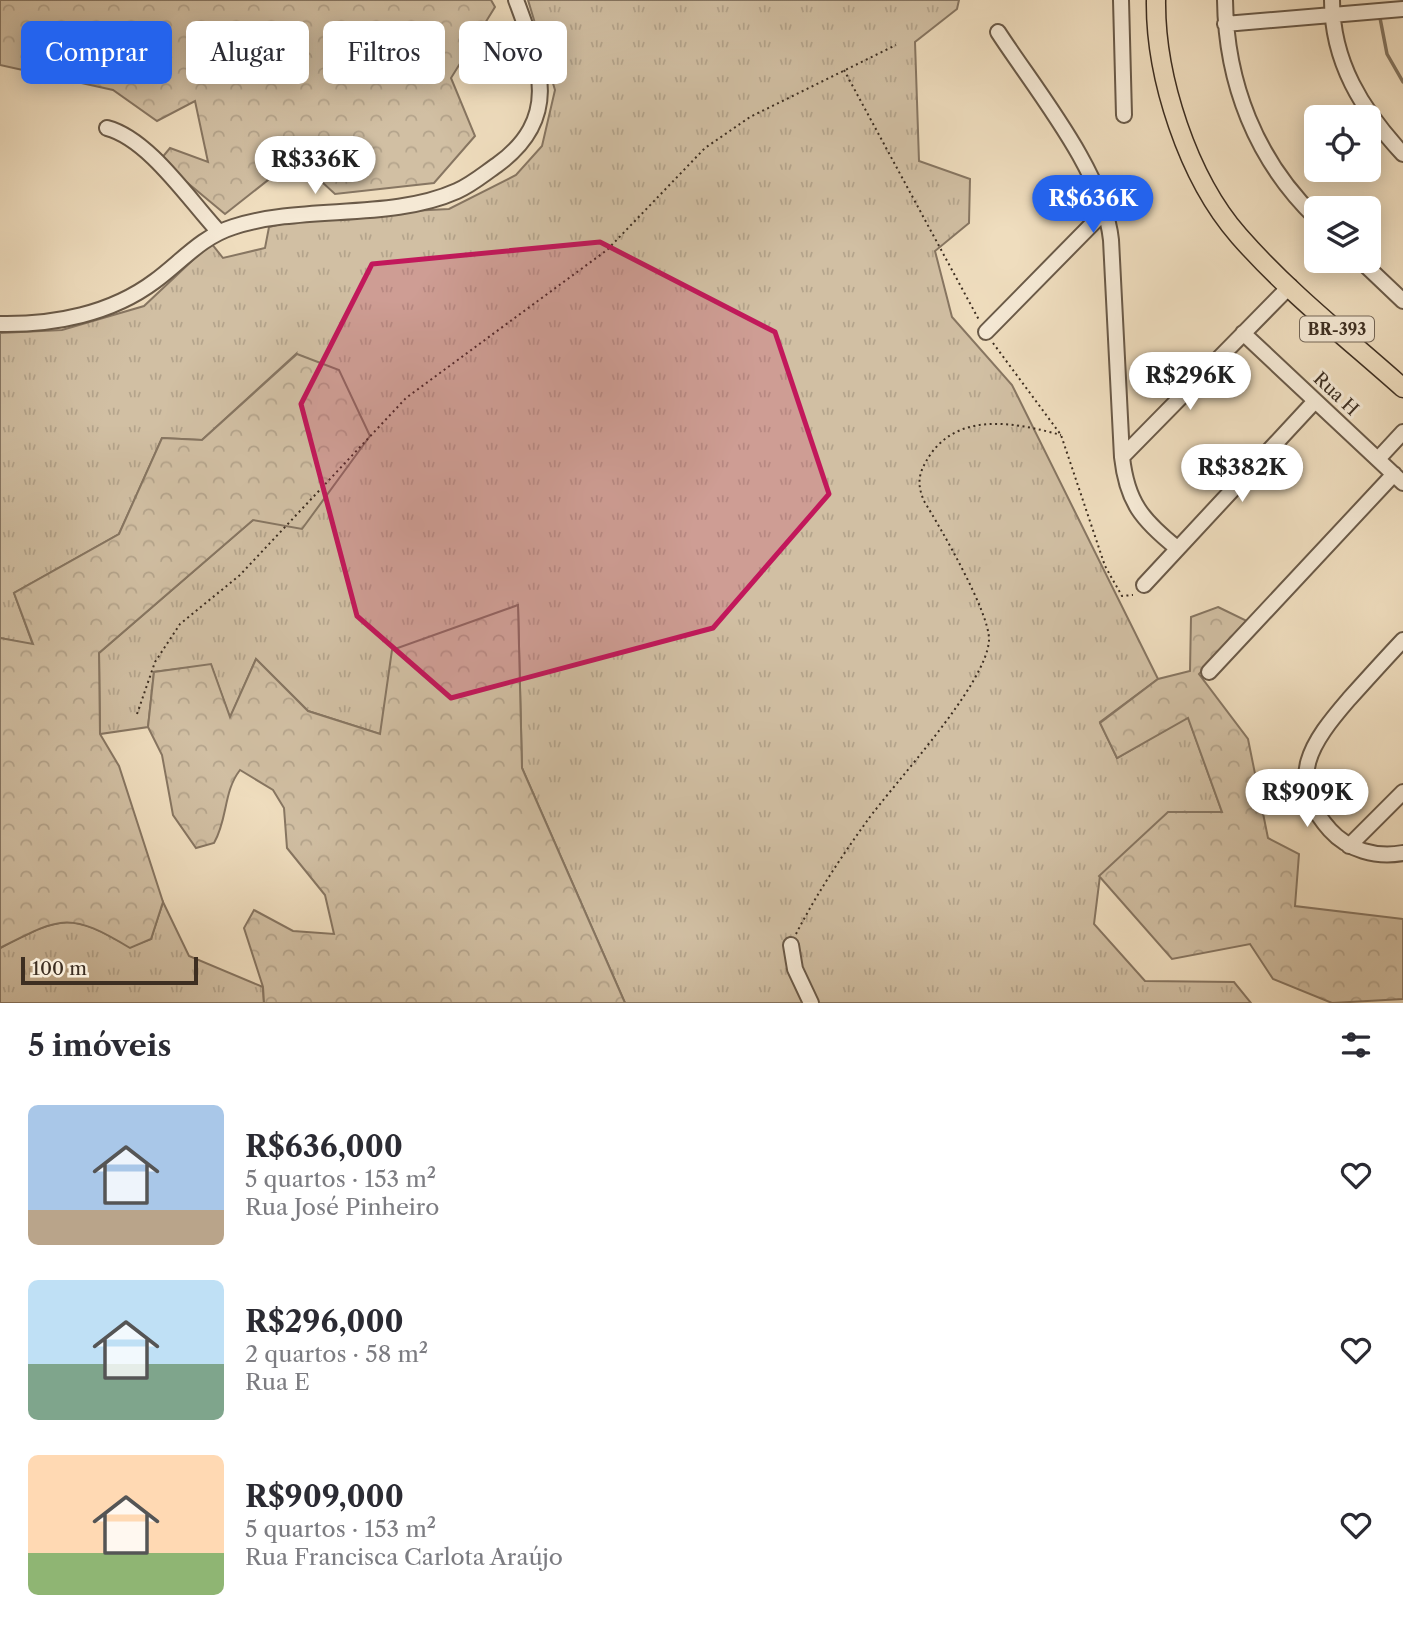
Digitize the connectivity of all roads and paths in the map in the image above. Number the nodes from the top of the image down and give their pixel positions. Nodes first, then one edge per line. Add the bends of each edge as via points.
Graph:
1 (516, 0) edge
2 (1121, 0) edge
3 (1225, 0) edge
4 (1152, 4) edge
5 (1332, 7) edge
6 (1403, 9) edge
7 (1226, 23) junction
8 (998, 32) dead end
9 (896, 45) dead end
10 (843, 69) junction
11 (1124, 115) dead end
12 (107, 128) dead end
13 (1403, 153) edge
14 (1304, 204) edge
15 (1105, 211) junction
16 (219, 232) junction
17 (1374, 273) edge
18 (1290, 286) junction
19 (1403, 301) edge
20 (0, 324) edge
21 (986, 332) junction
22 (1243, 333) junction
23 (1403, 388) edge
24 (1315, 401) junction
25 (1403, 432) edge
26 (1061, 435) junction
27 (1122, 457) junction
28 (1378, 458) junction
29 (1398, 478) edge
30 (1177, 548) junction
31 (1144, 584) joint
32 (1403, 640) edge
33 (1209, 671) dead end
34 (137, 714) dead end
35 (1403, 792) edge
36 (1349, 846) junction
37 (1403, 853) edge
38 (791, 945) joint
39 (811, 1003) edge

1 - 16 street via 538,73 540,108 528,138 499,163 442,197 250,222
2 - 11 street
3 - 7 street
4 - 18 main road, BR-393 via 1171,99 1195,167 1239,236
5 - 6 street
5 - 7 street
5 - 13 street via 1339,52 1353,88 1366,111
7 - 14 street via 1233,73 1250,125 1275,170
8 - 15 street via 1087,169
9 - 10 path
10 - 21 path
10 - 34 path via 750,117 705,148 607,250 406,398 240,575 180,624 155,662
12 - 16 street via 139,145
15 - 21 street
15 - 27 street via 1111,240
16 - 20 street via 123,301 49,322
17 - 19 street
18 - 22 street
18 - 23 main road, BR-393
21 - 26 path
22 - 24 street, Rua H
22 - 27 street
24 - 28 street, Rua H
24 - 30 street
25 - 28 street
26 - 31 path via 1117,590 1126,597
26 - 38 path via 994,424 959,429 935,447 919,473 924,500 985,617 989,640 983,662 959,704 867,820
27 - 30 street via 1129,494 1139,513
28 - 29 street, Rua H
29 - 33 street
30 - 31 street
32 - 36 street via 1321,732 1307,761 1307,783 1320,817
35 - 36 street
36 - 37 street via 1384,855
38 - 39 street via 795,969

